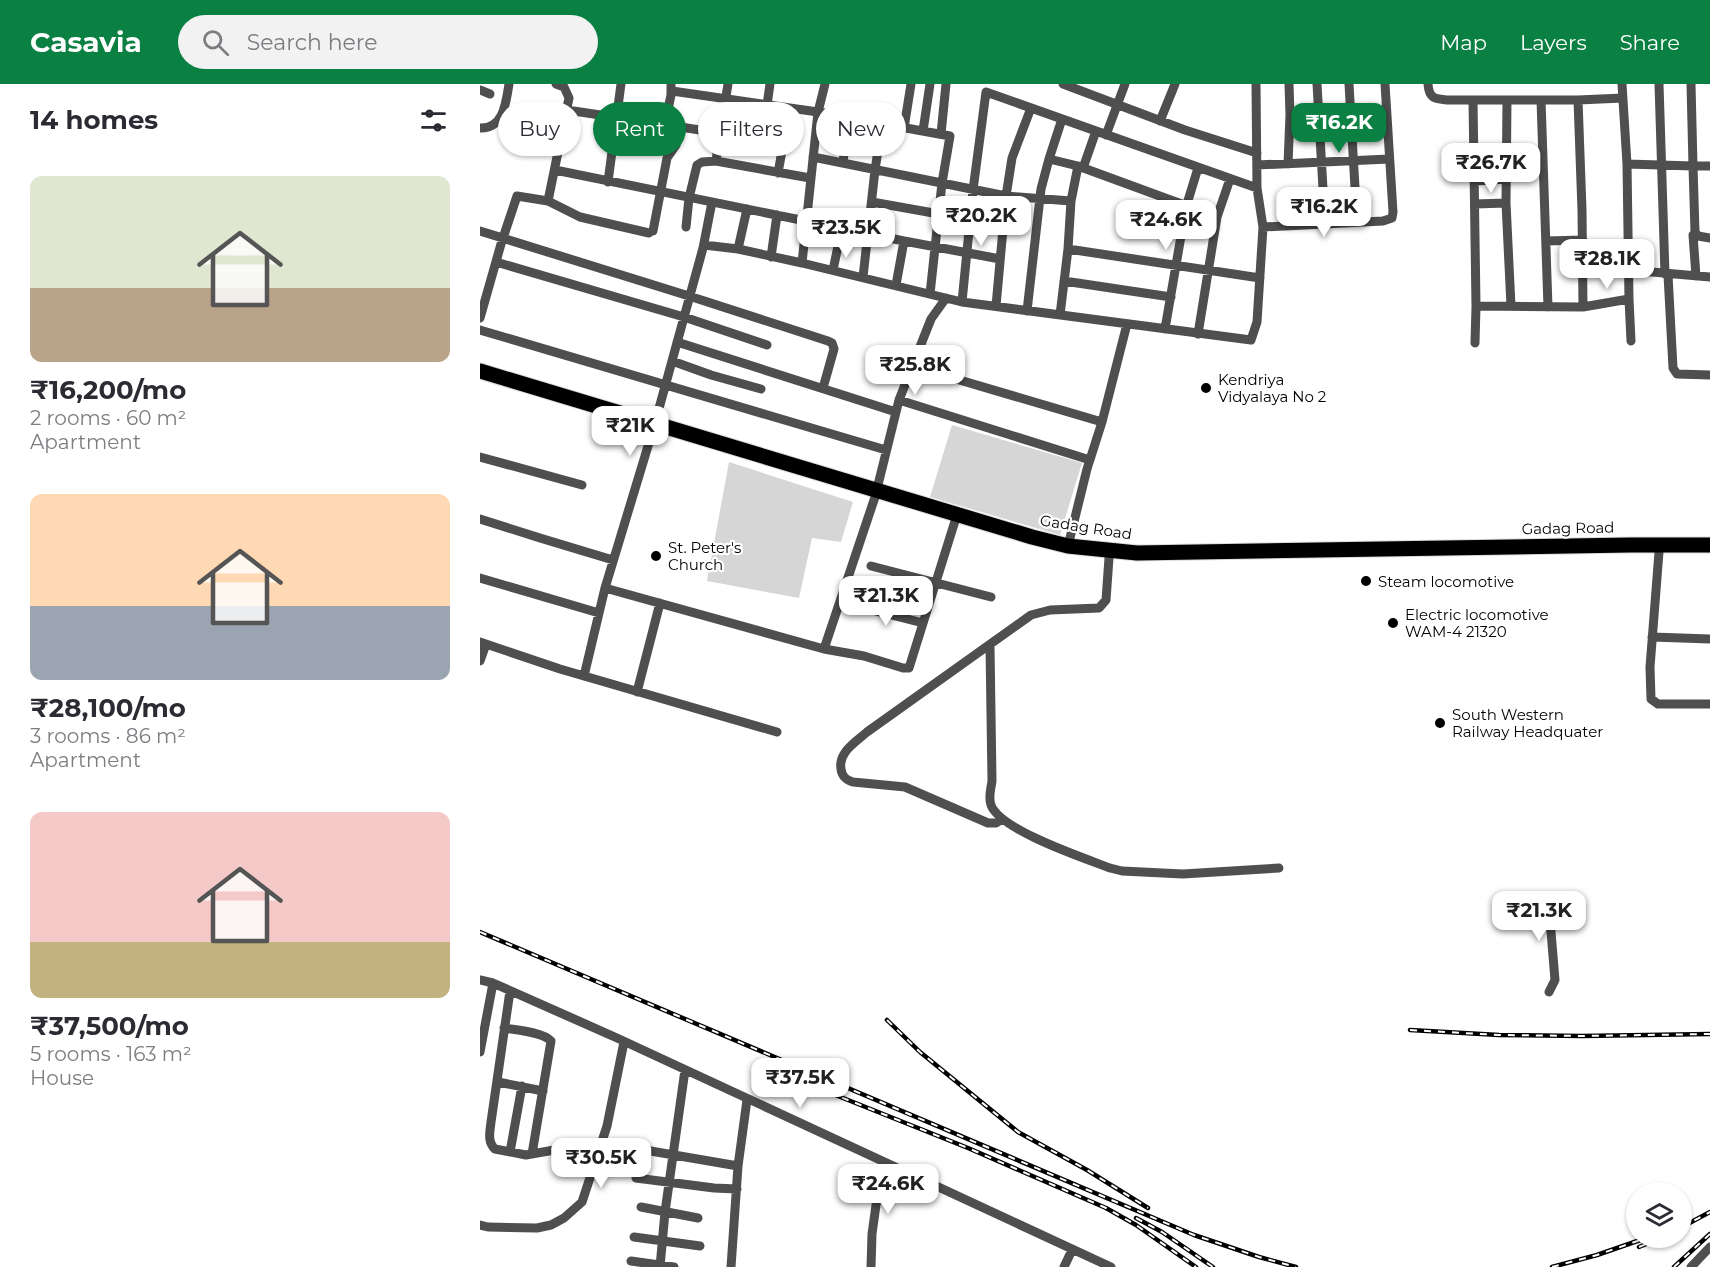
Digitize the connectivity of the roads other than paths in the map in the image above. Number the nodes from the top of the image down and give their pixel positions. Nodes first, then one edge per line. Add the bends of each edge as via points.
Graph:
1 (509, 84) edge
2 (621, 84) edge
3 (728, 84) edge
4 (770, 84) edge
5 (825, 84) edge
6 (911, 84) edge
7 (930, 84) edge
8 (946, 84) edge
9 (1063, 84) edge
10 (1125, 84) edge
11 (1175, 84) edge
12 (1256, 84) edge
13 (1289, 84) edge
14 (1317, 84) edge
15 (1349, 84) edge
16 (1385, 84) edge
17 (1428, 84) edge
18 (1622, 84) edge
19 (1659, 84) edge
20 (1691, 84) edge
21 (561, 85) edge
22 (671, 87) edge
23 (987, 88) edge
24 (1088, 89) edge
25 (480, 90) edge
26 (490, 94) dead end
27 (1623, 98) junction
28 (725, 99) junction
29 (1473, 100) junction
30 (1507, 100) junction
31 (1541, 100) junction
32 (1578, 100) junction
33 (568, 102) edge
34 (618, 102) edge
35 (669, 102) edge
36 (725, 102) edge
37 (746, 102) edge
38 (767, 102) edge
39 (820, 102) edge
40 (1117, 105) junction
41 (1031, 108) junction
42 (906, 115) edge
43 (1062, 119) junction
44 (1160, 121) junction
45 (480, 128) edge
46 (906, 128) edge
47 (816, 130) edge
48 (923, 131) junction
49 (1096, 131) junction
50 (941, 134) junction
51 (1106, 135) junction
52 (1257, 153) junction
53 (557, 156) edge
54 (611, 156) edge
55 (668, 156) edge
56 (717, 156) edge
57 (781, 156) edge
58 (844, 156) edge
59 (877, 156) edge
60 (813, 157) junction
61 (1048, 159) junction
62 (1389, 159) junction
63 (716, 161) junction
64 (1353, 161) junction
65 (1321, 162) junction
66 (843, 163) junction
67 (1288, 164) junction
68 (1627, 164) junction
69 (1257, 165) junction
70 (1662, 165) junction
71 (1693, 166) junction
72 (1710, 166) edge
73 (1080, 167) junction
74 (1198, 168) junction
75 (555, 170) junction
76 (875, 170) junction
77 (778, 173) junction
78 (810, 178) junction
79 (1230, 179) junction
80 (1507, 180) junction
81 (1475, 181) junction
82 (608, 182) junction
83 (942, 183) junction
84 (1257, 188) junction
85 (973, 190) junction
86 (661, 192) junction
87 (1006, 196) junction
88 (689, 198) junction
89 (1040, 200) junction
90 (548, 201) junction
91 (1071, 201) junction
92 (712, 202) junction
93 (872, 202) junction
94 (1506, 203) junction
95 (1475, 204) junction
96 (1186, 207) junction
97 (747, 209) junction
98 (939, 214) junction
99 (777, 215) junction
100 (1217, 218) junction
101 (808, 220) junction
102 (1357, 222) junction
103 (1325, 224) junction
104 (686, 227) dead end
105 (1263, 227) junction
106 (842, 228) junction
107 (480, 231) edge
108 (869, 233) junction
109 (1693, 235) dead end
110 (503, 238) junction
111 (1710, 238) edge
112 (1582, 240) junction
113 (904, 241) junction
114 (1545, 241) junction
115 (704, 244) junction
116 (935, 247) junction
117 (738, 249) junction
118 (1068, 249) junction
119 (967, 253) junction
120 (771, 257) junction
121 (1000, 259) junction
122 (496, 262) junction
123 (802, 263) junction
124 (1176, 266) junction
125 (833, 270) junction
126 (1629, 270) junction
127 (1209, 271) junction
128 (1665, 274) junction
129 (1696, 276) junction
130 (863, 277) junction
131 (1710, 277) edge
132 (1260, 278) junction
133 (1064, 281) junction
134 (896, 285) junction
135 (930, 294) junction
136 (689, 296) junction
137 (1171, 297) junction
138 (946, 298) junction
139 (1629, 299) junction
140 (962, 302) junction
141 (996, 306) junction
142 (1476, 306) junction
143 (1511, 306) junction
144 (1548, 307) junction
145 (1583, 308) junction
146 (1027, 311) junction
147 (1060, 315) junction
148 (684, 317) junction
149 (480, 318) edge
150 (1127, 324) junction
151 (1165, 329) junction
152 (480, 330) edge
153 (1198, 334) junction
154 (1631, 341) dead end
155 (677, 342) junction
156 (1475, 343) dead end
157 (767, 345) dead end
158 (672, 361) junction
159 (912, 366) junction
160 (480, 371) edge
161 (1710, 375) edge
162 (480, 378) edge
163 (665, 386) junction
164 (823, 388) junction
165 (761, 389) dead end
166 (899, 400) junction
167 (896, 412) junction
168 (1102, 422) junction
169 (654, 426) junction
170 (886, 450) junction
171 (480, 457) edge
172 (1090, 460) junction
173 (582, 485) dead end
174 (876, 494) junction
175 (480, 519) edge
176 (955, 521) junction
177 (1068, 546) junction
178 (1710, 546) edge
179 (1659, 552) junction
180 (1710, 552) edge
181 (1109, 558) junction
182 (613, 560) junction
183 (871, 566) dead end
184 (480, 578) edge
185 (935, 583) junction
186 (605, 588) junction
187 (991, 597) dead end
188 (660, 603) junction
189 (856, 606) dead end
190 (599, 613) junction
191 (923, 623) junction
192 (1652, 638) junction
193 (1710, 639) edge
194 (483, 643) edge
195 (990, 646) junction
196 (824, 650) junction
197 (480, 661) edge
198 (584, 676) junction
199 (637, 692) junction
200 (1710, 704) edge
201 (777, 732) dead end
202 (1002, 819) junction
203 (1279, 868) dead end
204 (1548, 896) dead end
205 (480, 980) edge
206 (493, 983) junction
207 (510, 991) junction
208 (1549, 992) dead end
209 (483, 1017) edge
210 (504, 1028) junction
211 (481, 1039) edge
212 (624, 1042) junction
213 (480, 1052) edge
214 (685, 1070) junction
215 (498, 1082) junction
216 (522, 1086) junction
217 (543, 1091) junction
218 (747, 1100) junction
219 (510, 1152) junction
220 (598, 1153) junction
221 (532, 1154) junction
222 (674, 1154) junction
223 (882, 1162) junction
224 (738, 1166) junction
225 (636, 1178) dead end
226 (669, 1182) junction
227 (737, 1189) junction
228 (641, 1208) dead end
229 (665, 1212) junction
230 (698, 1218) dead end
231 (480, 1225) edge
232 (634, 1237) dead end
233 (663, 1241) junction
234 (700, 1246) dead end
235 (1710, 1247) edge
236 (1072, 1250) junction
237 (631, 1261) dead end
238 (660, 1266) edge
239 (674, 1267) edge
240 (731, 1267) edge
241 (871, 1267) edge
242 (1064, 1267) edge
243 (1111, 1267) edge
244 (1691, 1267) edge

1 - 45 street via 501,118 489,128
2 - 34 street
3 - 28 street
4 - 38 street
5 - 39 street
6 - 42 street
7 - 48 street
8 - 50 street
9 - 24 street
10 - 40 street
11 - 44 street
12 - 52 street
13 - 67 street
14 - 65 street
15 - 64 street
16 - 62 street
17 - 29 street via 1434,98
18 - 27 street
19 - 70 street
20 - 71 street
21 - 33 street
22 - 28 street
22 - 35 street
23 - 41 street
23 - 85 street
24 - 40 street
25 - 26 street
27 - 32 street
27 - 68 street
28 - 36 street
28 - 37 street
29 - 30 street
29 - 81 street
30 - 31 street
30 - 80 street
31 - 32 street
31 - 114 street
32 - 112 street
40 - 44 street
40 - 51 street
41 - 43 street
41 - 87 street via 1012,158
43 - 49 street
43 - 61 street
44 - 52 street
46 - 48 street
47 - 60 street
48 - 50 street
49 - 51 street
49 - 73 street
50 - 83 street via 950,136
51 - 74 street
52 - 69 street
53 - 75 street
54 - 82 street
55 - 86 street
56 - 63 street
57 - 77 street
58 - 66 street
59 - 76 street
60 - 66 street
60 - 78 street
61 - 73 street
61 - 89 street
62 - 64 street
62 - 102 street via 1392,218
63 - 77 street
63 - 88 street via 696,165
64 - 65 street
64 - 102 street
65 - 67 street
65 - 103 street
66 - 76 street
67 - 69 street
68 - 70 street
68 - 126 street
69 - 84 street
70 - 71 street
70 - 128 street
71 - 72 street
71 - 111 street via 1695,232
73 - 91 street
73 - 96 street
74 - 79 street
74 - 96 street
75 - 82 street
75 - 90 street
76 - 83 street
76 - 93 street
77 - 78 street
78 - 101 street
79 - 84 street
79 - 100 street
80 - 81 street
80 - 94 street
81 - 95 street
82 - 86 street
83 - 85 street
83 - 98 street
84 - 105 street
85 - 87 street
85 - 119 street
86 - 88 street
86 - 90 street via 651,232 580,217
87 - 89 street
87 - 121 street
88 - 92 street
88 - 104 street
89 - 91 street
89 - 146 street
90 - 110 street via 517,196
91 - 118 street
92 - 97 street
92 - 115 street
93 - 98 street
93 - 108 street
94 - 95 street
94 - 143 street
95 - 142 street
96 - 100 street
96 - 124 street
97 - 99 street
97 - 117 street
98 - 116 street
99 - 101 street
99 - 120 street
100 - 127 street
101 - 106 street
101 - 123 street
102 - 103 street
103 - 105 street
105 - 132 street
106 - 108 street
106 - 125 street
107 - 110 street
108 - 113 street
108 - 130 street
109 - 129 street
110 - 122 street
110 - 136 street
112 - 114 street
112 - 145 street
113 - 116 street
113 - 134 street
114 - 144 street
115 - 117 street
115 - 136 street
116 - 119 street
116 - 135 street
117 - 120 street
118 - 124 street
118 - 133 street
119 - 121 street
119 - 140 street
120 - 123 street
121 - 141 street
122 - 148 street
122 - 149 street
123 - 125 street
124 - 127 street
124 - 137 street
125 - 130 street
126 - 128 street
126 - 139 street
127 - 132 street
127 - 153 street
128 - 129 street
128 - 161 street via 1673,368 1677,374
129 - 131 street
130 - 134 street
132 - 153 street via 1257,322 1251,340
133 - 137 street
133 - 147 street
134 - 135 street
135 - 138 street
136 - 148 street
136 - 164 street via 832,343 833,354
137 - 151 street
138 - 140 street
138 - 159 street via 932,319
139 - 145 street
139 - 154 street
140 - 141 street
141 - 146 street
142 - 143 street
142 - 156 street
143 - 144 street
144 - 145 street
146 - 147 street
147 - 150 street
148 - 155 street
148 - 157 street
150 - 151 street
150 - 168 street
151 - 153 street
152 - 163 street
155 - 158 street
155 - 164 street
158 - 163 street
158 - 165 street
159 - 166 street
159 - 168 street
160 - 169 highway, Gadag Road
162 - 169 highway, Gadag Road
163 - 169 street
163 - 170 street
164 - 167 street
166 - 167 street
166 - 172 street
167 - 170 street
168 - 172 street
169 - 174 highway, Gadag Road
169 - 182 street
170 - 174 street
171 - 173 street
172 - 177 street
174 - 176 highway, Gadag Road
174 - 177 highway, Gadag Road
174 - 196 street
175 - 182 street
176 - 181 highway, Gadag Road via 1030,544
176 - 185 street
177 - 178 highway, Gadag Road via 1137,553
179 - 180 highway, Gadag Road
179 - 181 highway, Gadag Road
179 - 192 street
181 - 195 street via 1106,600 1099,608 1041,611
182 - 186 street
183 - 185 street
184 - 190 street
185 - 187 street
185 - 191 street
186 - 188 street
186 - 190 street
188 - 196 street
188 - 199 street
189 - 191 street
190 - 198 street
191 - 196 street via 906,669 864,656
192 - 193 street
192 - 200 street via 1651,699 1658,704
194 - 197 street
194 - 198 street
195 - 202 street via 990,802
195 - 202 street via 867,732 846,750 841,765 844,777 853,782 905,787 988,823 996,824
198 - 199 street
199 - 201 street
202 - 203 street via 1030,836 1122,871 1183,874
204 - 208 street via 1555,980
205 - 206 street
206 - 207 street
206 - 209 street
207 - 210 street
207 - 212 street
209 - 211 street
210 - 215 street
210 - 217 street via 550,1039
211 - 213 street
212 - 214 street
212 - 220 street
214 - 218 street
214 - 222 street
215 - 216 street
215 - 219 street via 490,1143 495,1149
216 - 217 street
216 - 219 street
217 - 221 street
218 - 223 street
218 - 224 street
219 - 221 street
220 - 221 street via 560,1149
220 - 222 street via 639,1149
220 - 231 street via 582,1202 564,1218 537,1228
222 - 224 street
222 - 226 street
223 - 236 street
223 - 241 street
224 - 227 street
225 - 226 street
226 - 227 street
226 - 229 street
227 - 240 street
228 - 229 street
229 - 230 street
229 - 233 street
232 - 233 street
233 - 234 street
233 - 238 street
235 - 244 street
236 - 242 street
236 - 243 street
237 - 238 street
238 - 239 street

